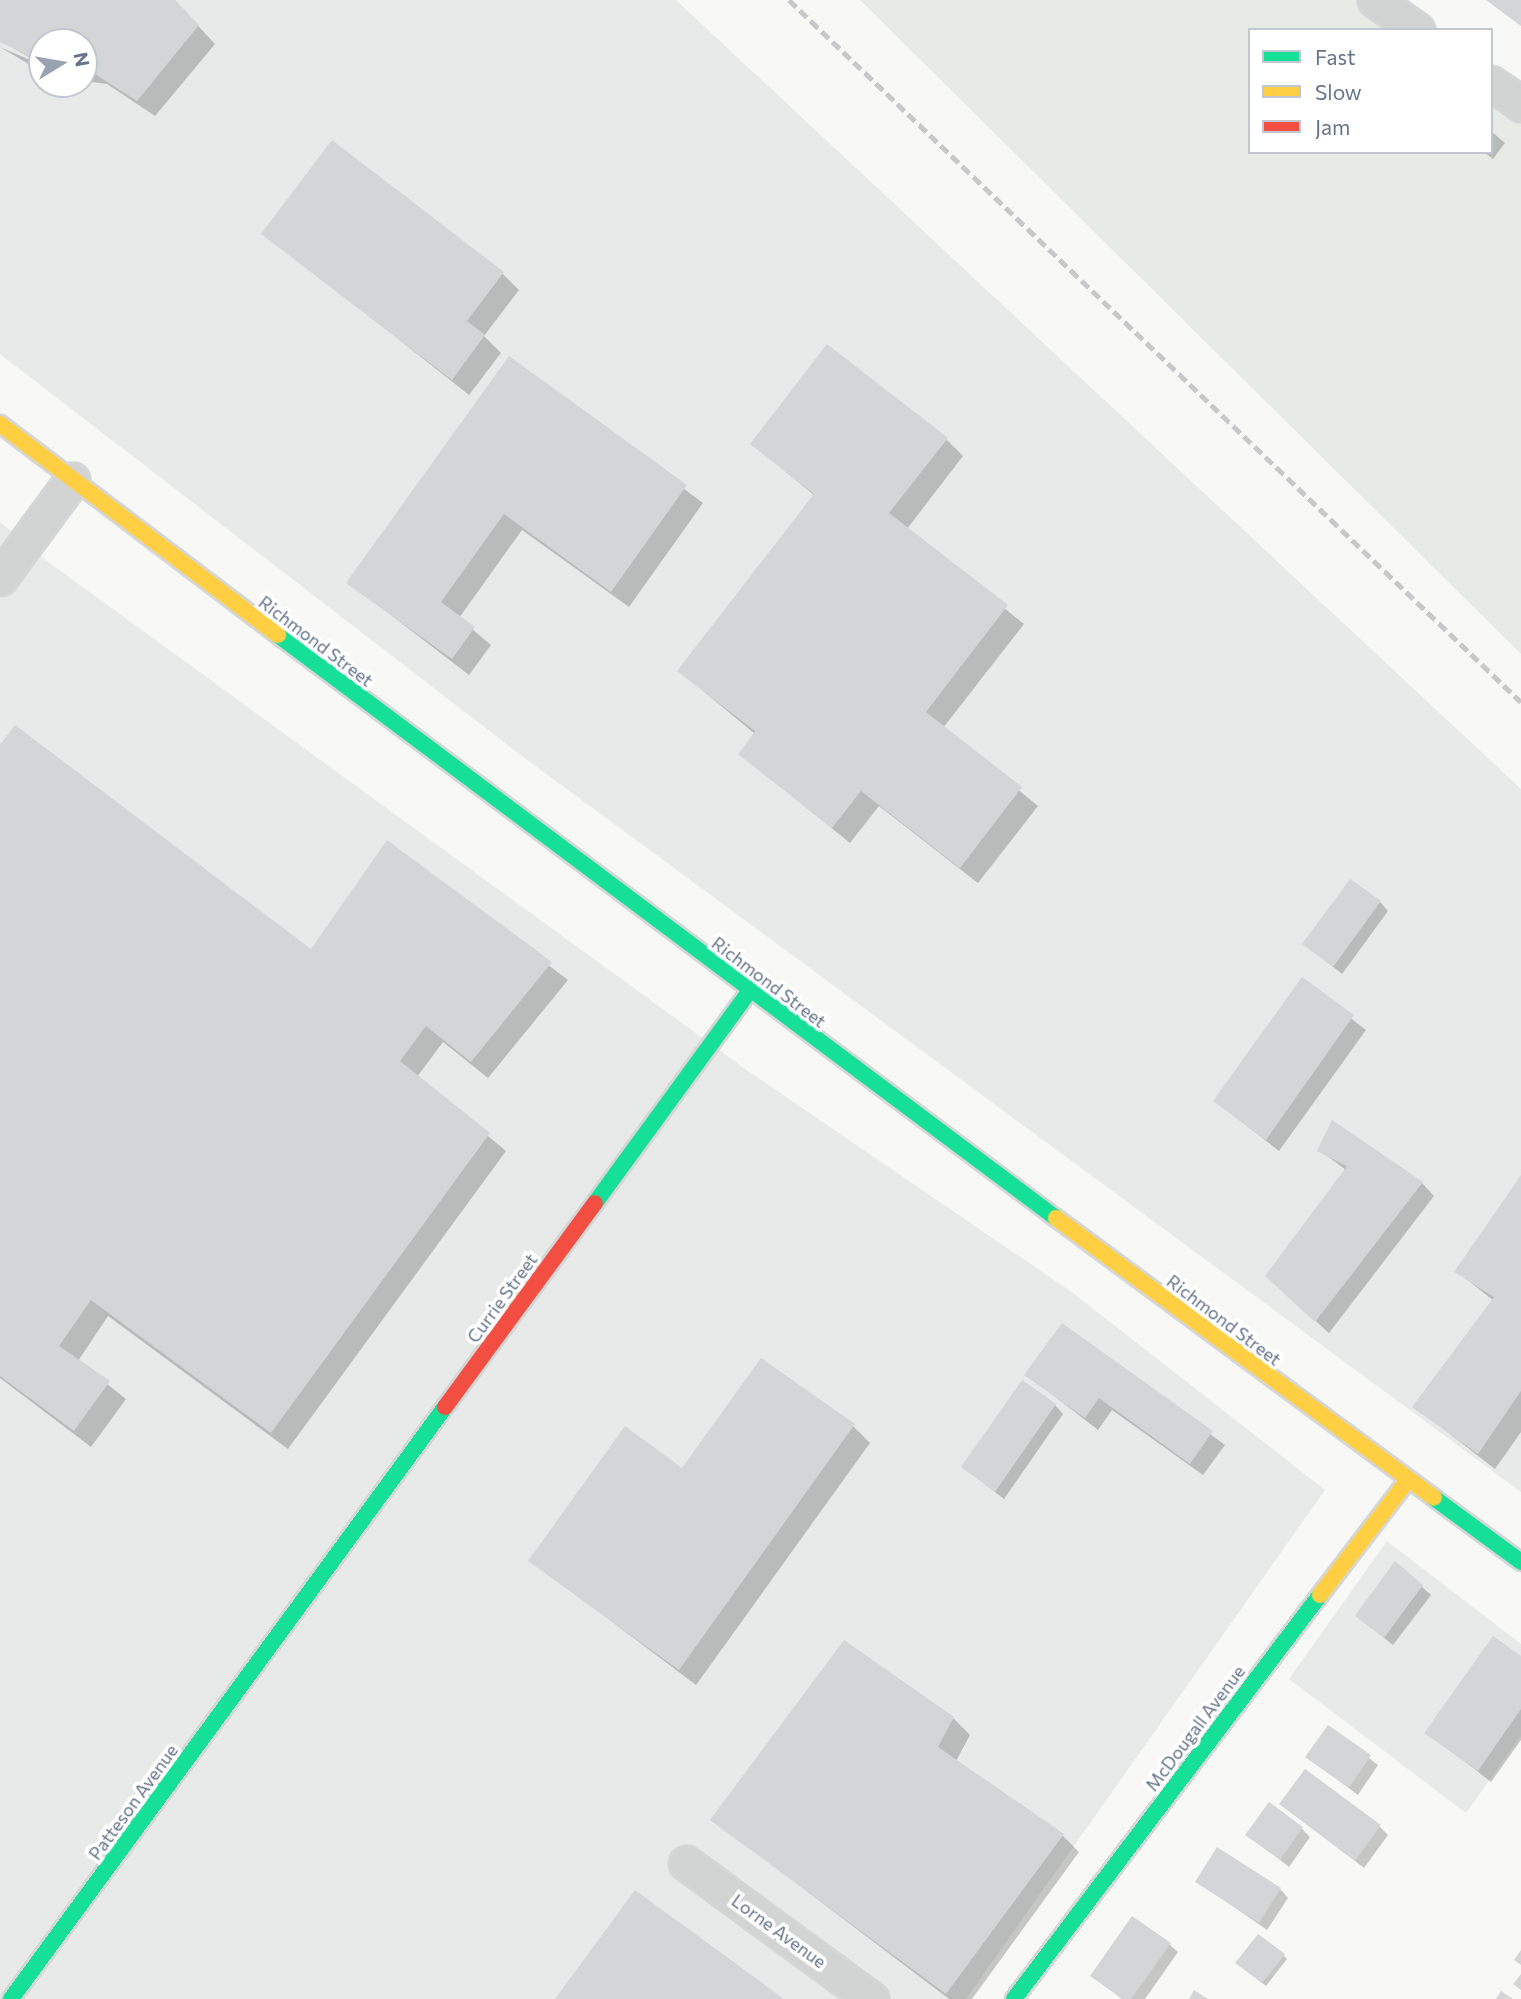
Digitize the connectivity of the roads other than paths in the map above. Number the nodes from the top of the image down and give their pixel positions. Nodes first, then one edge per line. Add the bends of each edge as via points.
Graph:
1 (1375, 0) edge
2 (1414, 28) edge
3 (1493, 84) edge
4 (1521, 104) edge
5 (0, 424) edge
6 (72, 480) junction
7 (0, 578) edge
8 (749, 992) junction
9 (1408, 1480) junction
10 (1521, 1562) edge
11 (286, 1627) joint
12 (686, 1863) dead end
13 (11, 1999) edge
14 (871, 1999) edge
15 (1014, 1999) edge

1 - 2 street
3 - 4 street
5 - 6 main road, Richmond Street
6 - 7 street
6 - 8 main road, Richmond Street
8 - 9 main road, Richmond Street
8 - 11 main road, Currie Street
9 - 10 main road, Richmond Street
9 - 15 main road, McDougall Avenue
11 - 13 main road, Patteson Avenue
12 - 14 street, Lorne Avenue

